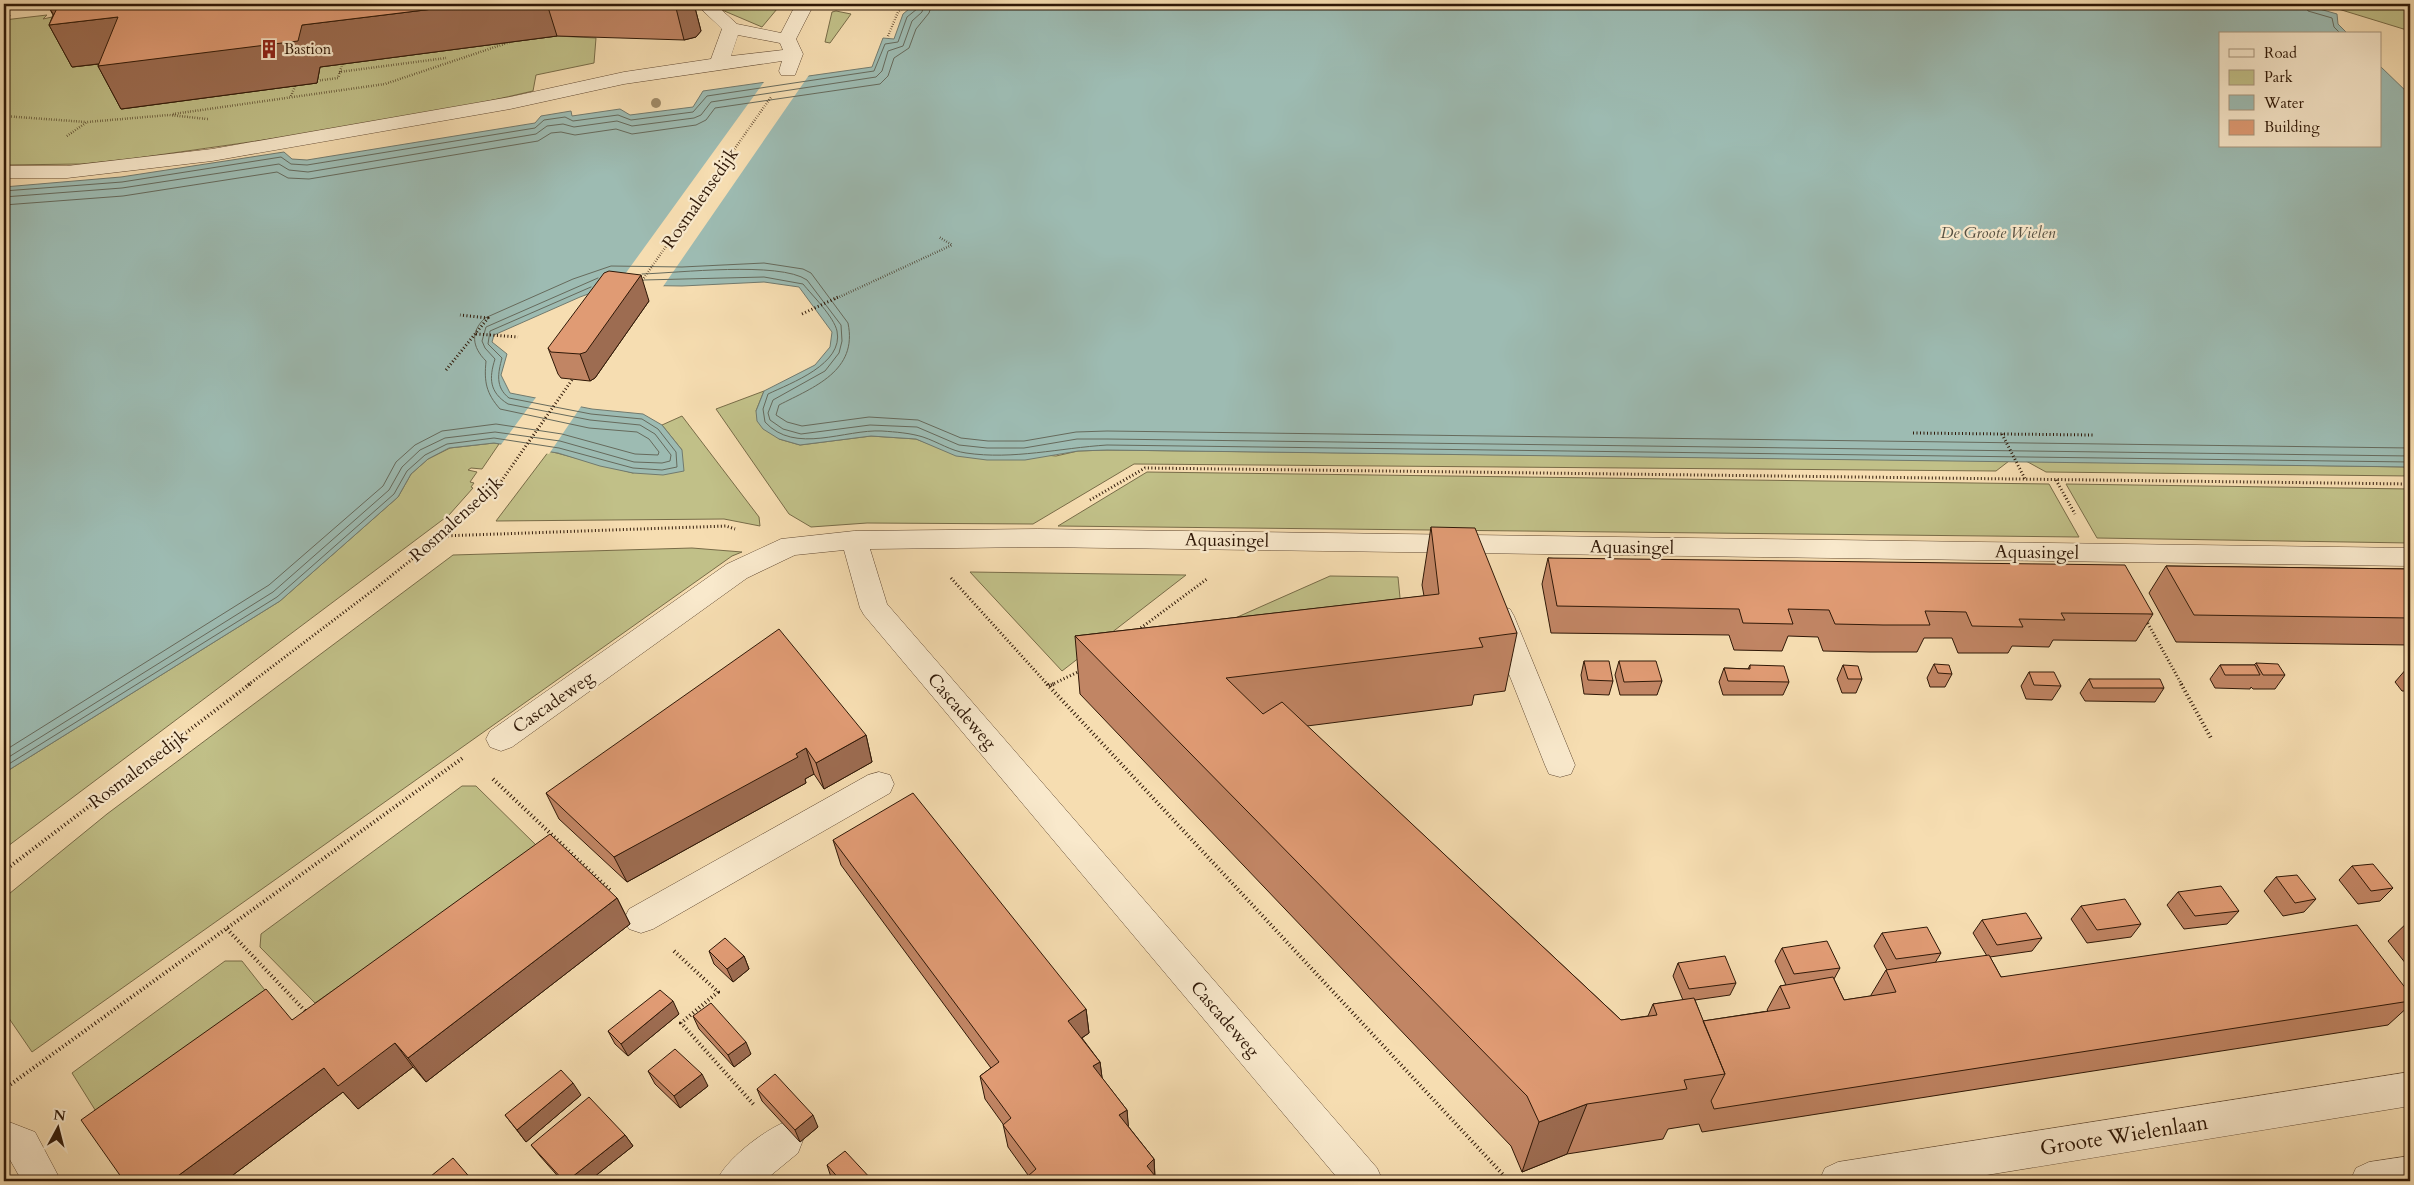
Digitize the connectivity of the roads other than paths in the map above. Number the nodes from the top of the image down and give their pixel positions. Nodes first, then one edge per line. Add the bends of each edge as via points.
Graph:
1 (705, 4) edge
2 (805, 4) edge
3 (732, 28) junction
4 (790, 55) junction
5 (719, 63) junction
6 (4, 172) edge
7 (854, 540) junction
8 (1472, 545) junction
9 (2410, 557) edge
10 (500, 739) road end
11 (1560, 765) dead end
12 (880, 784) dead end
13 (641, 919) road end
14 (2410, 1089) edge
15 (4, 1138) edge
16 (785, 1140) road end
17 (2410, 1174) edge
18 (42, 1181) edge
19 (736, 1181) edge
20 (1364, 1181) edge
21 (1838, 1181) edge
22 (2369, 1181) edge

1 - 3 street
2 - 4 street
3 - 4 street
3 - 5 street
4 - 5 street
5 - 6 street via 624,78 510,104 212,155 67,172
7 - 8 street, Aquasingel via 1260,540
7 - 10 street, Cascadeweg via 790,546 737,571
7 - 20 street, Cascadeweg via 874,608
8 - 9 street, Aquasingel
8 - 11 street
12 - 13 street
14 - 21 street, Groote Wielenlaan
15 - 18 street via 22,1145
16 - 19 street
17 - 22 street

